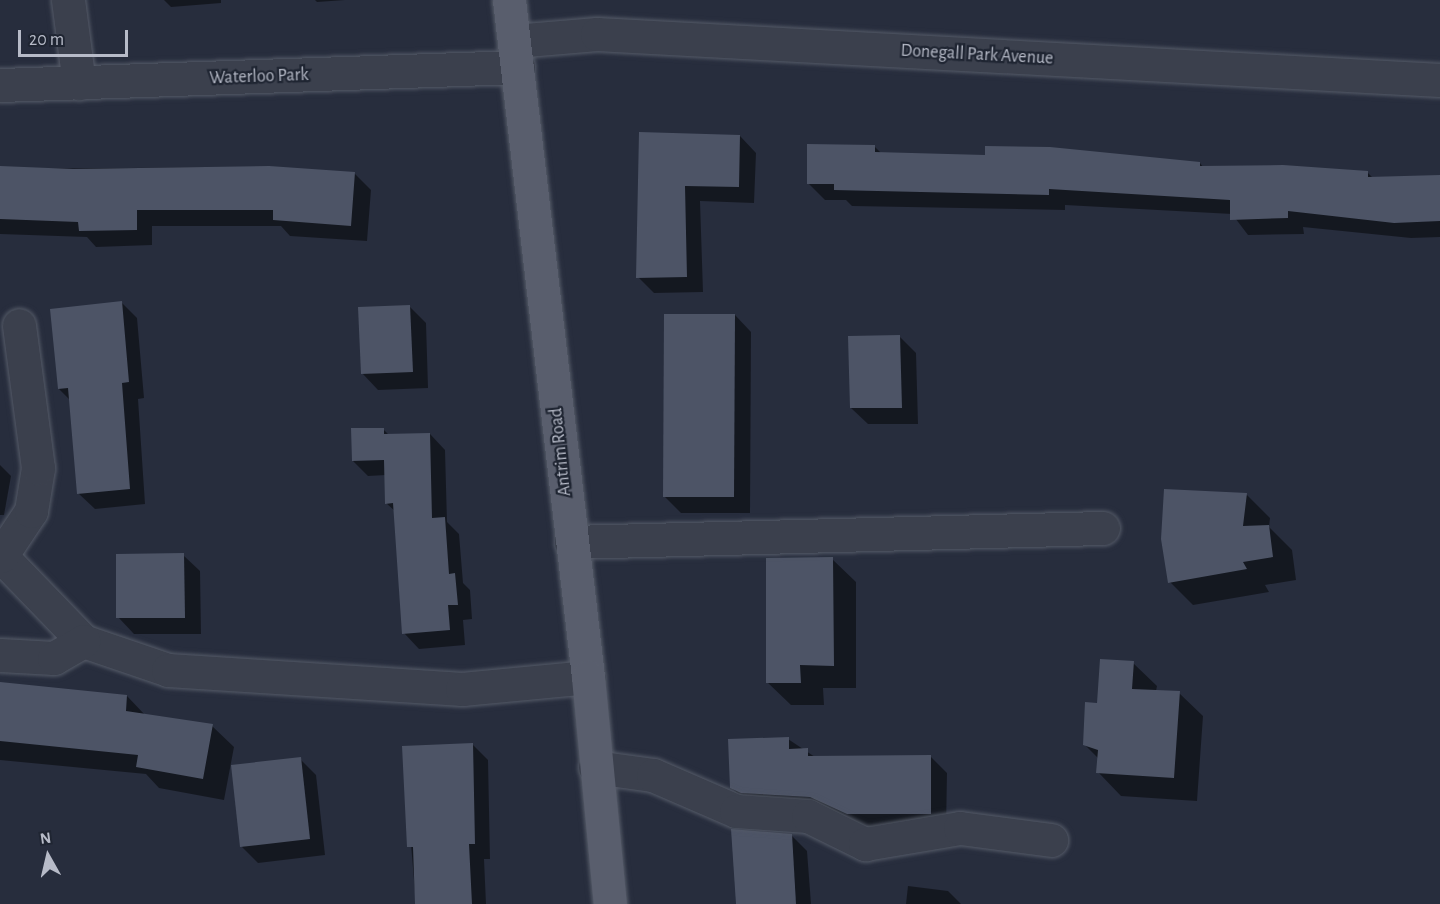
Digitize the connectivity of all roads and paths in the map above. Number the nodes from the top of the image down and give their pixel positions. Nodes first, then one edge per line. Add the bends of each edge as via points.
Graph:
1 (68, 0) edge
2 (509, 0) edge
3 (516, 54) junction
4 (1440, 80) edge
5 (79, 83) junction
6 (0, 85) edge
7 (19, 325) dead end
8 (13, 382) edge
9 (1103, 528) dead end
10 (571, 542) junction
11 (1, 555) edge
12 (83, 640) junction
13 (0, 655) edge
14 (588, 677) junction
15 (595, 767) junction
16 (1051, 840) dead end
17 (610, 904) edge

1 - 5 street
2 - 3 main road, Antrim Road
3 - 4 street, Donegall Park Avenue via 597,34
3 - 5 street, Waterloo Park
3 - 10 main road, Antrim Road
5 - 6 street, Waterloo Park
7 - 8 street
8 - 11 street via 38,468 31,510
9 - 10 street
10 - 14 main road, Antrim Road
11 - 12 street
12 - 13 street via 54,658
12 - 14 street via 168,670 338,683 462,689
14 - 15 main road, Antrim Road
15 - 16 street via 653,775 736,811 808,816 865,844 960,828
15 - 17 main road, Antrim Road

